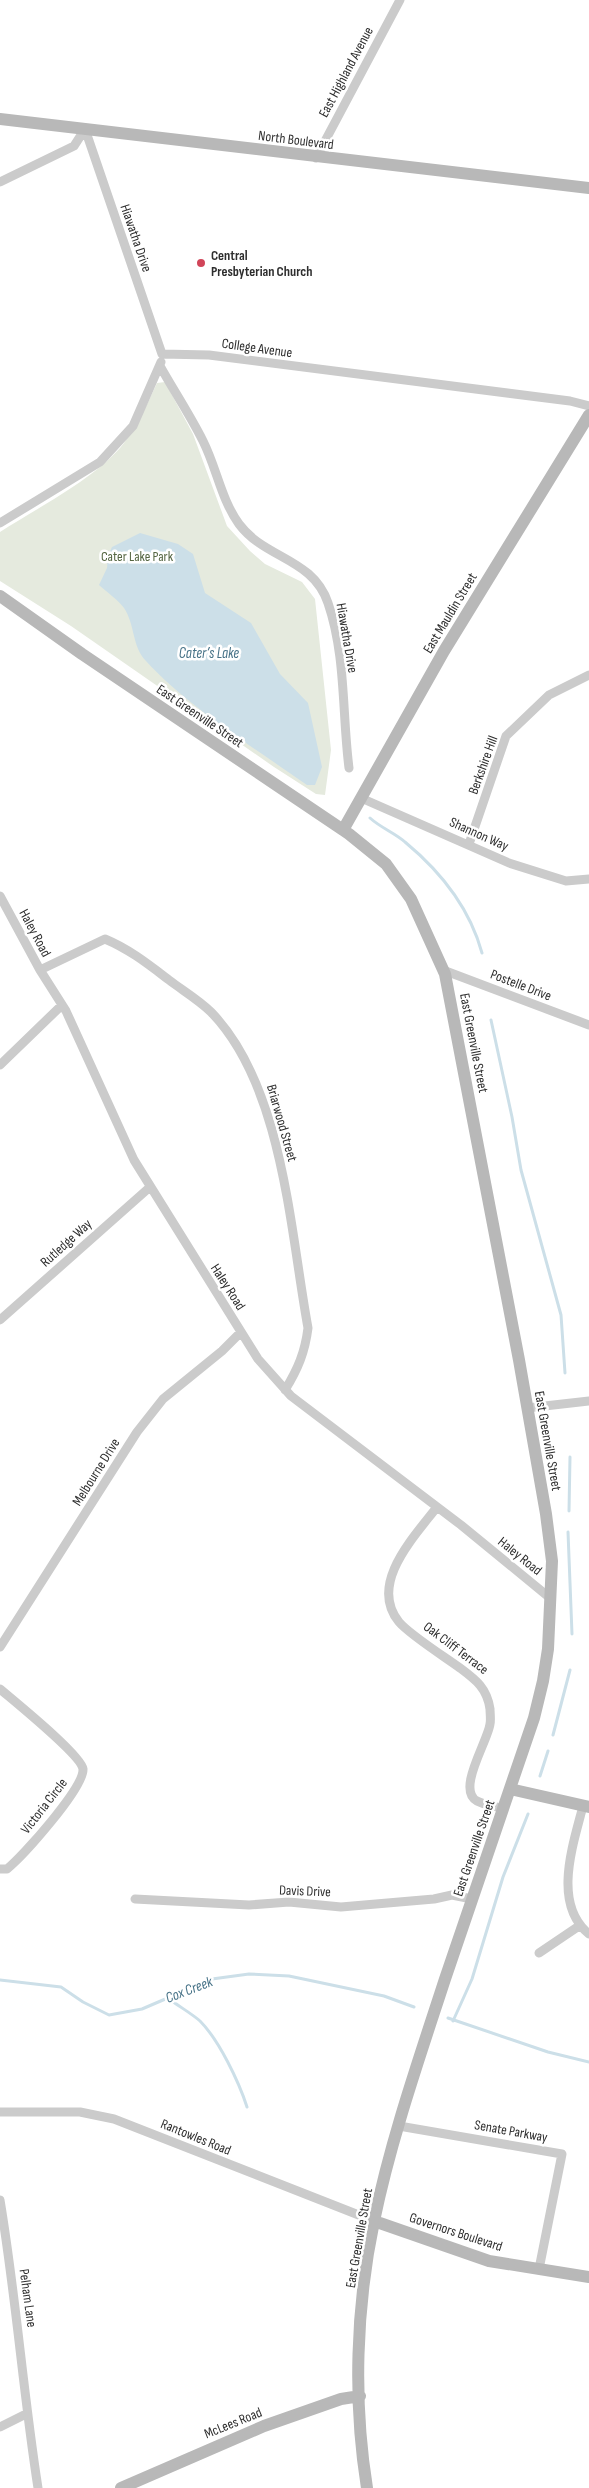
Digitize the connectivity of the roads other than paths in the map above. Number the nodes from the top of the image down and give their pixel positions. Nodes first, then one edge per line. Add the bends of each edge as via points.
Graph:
1 (400, 0) edge
2 (0, 119) edge
3 (85, 129) junction
4 (316, 158) junction
5 (0, 182) edge
6 (589, 188) edge
7 (162, 354) junction
8 (160, 366) junction
9 (589, 406) edge
10 (589, 415) edge
11 (0, 523) edge
12 (0, 596) edge
13 (589, 674) edge
14 (349, 768) dead end
15 (361, 798) junction
16 (343, 830) junction
17 (469, 844) junction
18 (589, 879) edge
19 (0, 896) edge
20 (40, 970) junction
21 (444, 970) junction
22 (62, 1005) junction
23 (589, 1025) edge
24 (0, 1065) edge
25 (150, 1186) junction
26 (0, 1320) edge
27 (241, 1332) junction
28 (285, 1390) junction
29 (589, 1400) edge
30 (527, 1408) junction
31 (438, 1507) junction
32 (550, 1598) junction
33 (0, 1648) edge
34 (0, 1689) edge
35 (510, 1789) junction
36 (586, 1806) edge
37 (503, 1809) junction
38 (0, 1869) edge
39 (135, 1899) dead end
40 (472, 1899) junction
41 (579, 1926) junction
42 (589, 1934) edge
43 (540, 1953) dead end
44 (0, 2112) edge
45 (399, 2126) junction
46 (0, 2200) edge
47 (1, 2212) edge
48 (374, 2221) junction
49 (539, 2269) junction
50 (589, 2277) edge
51 (360, 2396) junction
52 (26, 2414) junction
53 (0, 2428) edge
54 (38, 2488) edge
55 (121, 2488) edge
56 (367, 2488) edge

1 - 4 street, East Highland Avenue
2 - 3 main road, North Boulevard
3 - 4 main road, North Boulevard
3 - 5 street via 74,146
3 - 7 street, Hiawatha Drive
4 - 6 main road, North Boulevard
7 - 8 street
7 - 9 street, College Avenue via 209,355
8 - 11 street via 133,426 100,462
8 - 14 street, Hiawatha Drive via 204,443 226,502 240,525 253,540 307,571 328,602 336,639
10 - 15 main road, East Mauldin Street via 444,650
12 - 16 main road, East Greenville Street
13 - 17 street, Berkshire Hill via 549,695 506,736
15 - 16 main road, East Mauldin Street
15 - 17 street, Shannon Way
16 - 21 main road, East Greenville Street via 386,864 411,899
17 - 18 street, Shannon Way via 509,863 566,880
19 - 20 street, Haley Road
20 - 22 street, Haley Road
20 - 28 street, Briarwood Street via 105,938 127,948 211,1012 230,1036 259,1088 278,1152 308,1328 306,1348 298,1370
21 - 23 street, Postelle Drive
21 - 30 main road, East Greenville Street
22 - 24 street
22 - 25 street, Haley Road via 134,1160
25 - 26 street, Rutledge Way
25 - 27 street, Haley Road
27 - 28 street, Haley Road via 258,1359
27 - 33 street, Melbourne Drive via 163,1399 142,1426
28 - 31 street, Haley Road
29 - 30 street
30 - 32 main road, East Greenville Street via 550,1543
31 - 32 street, Haley Road
31 - 37 street, Oak Cliff Terrace via 390,1576 390,1607 400,1623 483,1685 490,1708 490,1724 470,1779 470,1793 476,1801
32 - 35 main road, East Greenville Street via 543,1681
34 - 38 street, Victoria Circle via 66,1747 83,1769 80,1783 37,1838 7,1870
35 - 36 main road
35 - 37 main road, East Greenville Street
36 - 41 street via 567,1870 571,1901
37 - 40 main road, East Greenville Street
39 - 40 street, Davis Drive via 249,1905 289,1902 341,1907 452,1895
40 - 45 main road, East Greenville Street
41 - 42 street
41 - 43 street
44 - 48 street, Rantowles Road via 78,2112 114,2119
45 - 48 main road, East Greenville Street
45 - 49 street, Senate Parkway via 562,2154
46 - 47 street, Pelham Lane
47 - 52 street, Pelham Lane
48 - 49 main road, Governors Boulevard via 489,2261
48 - 51 main road, East Greenville Street via 363,2297
49 - 50 main road, Governors Boulevard
51 - 55 main road, McLees Road via 341,2399 264,2426
51 - 56 main road, East Greenville Street via 360,2430
52 - 53 street
52 - 54 street, Pelham Lane

